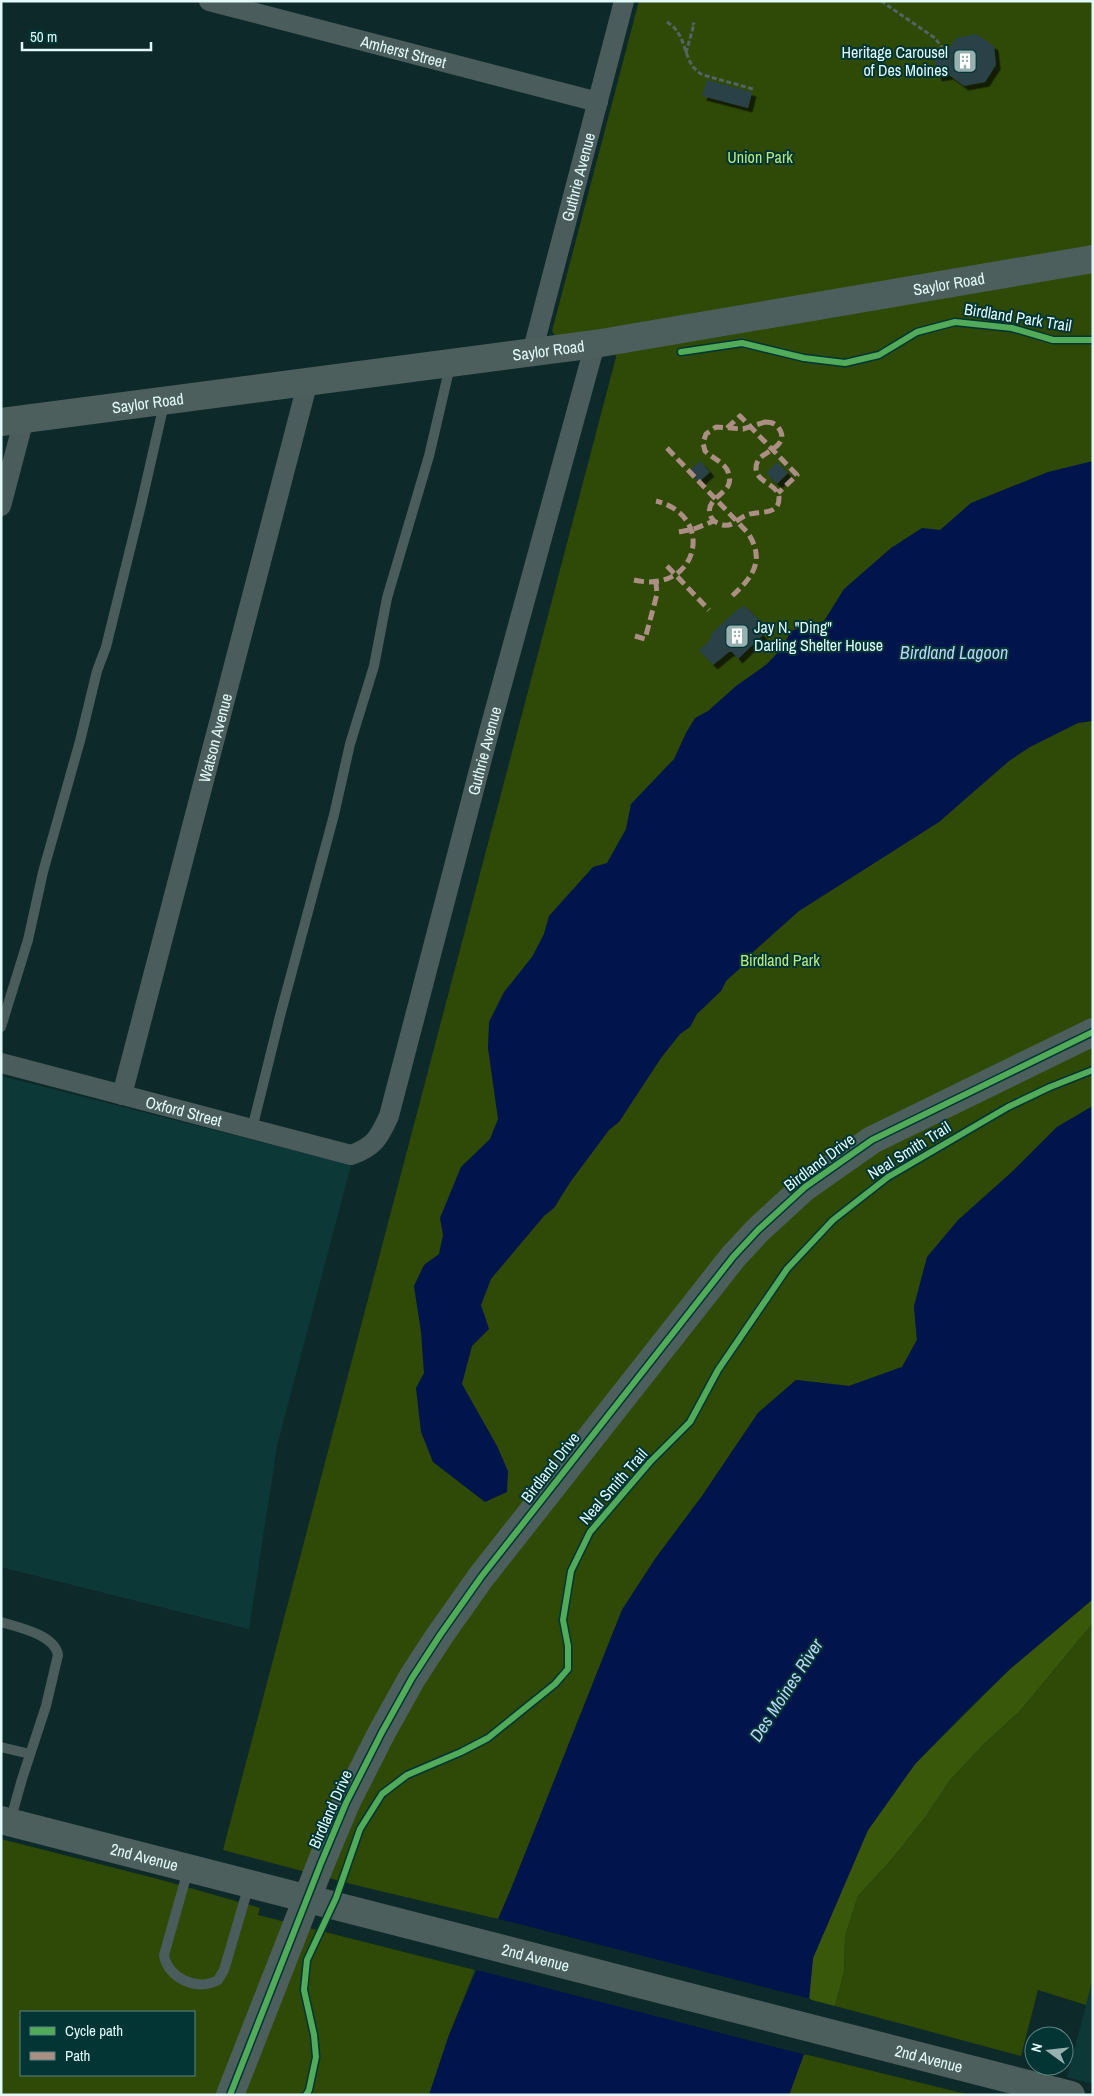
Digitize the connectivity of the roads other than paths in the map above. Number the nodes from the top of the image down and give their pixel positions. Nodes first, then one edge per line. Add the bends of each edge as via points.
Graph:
1 (209, 1) edge
2 (624, 1) edge
3 (598, 102) junction
4 (1093, 259) edge
5 (595, 344) junction
6 (532, 353) junction
7 (450, 362) junction
8 (308, 381) junction
9 (164, 400) junction
10 (13, 420) edge
11 (1, 506) edge
12 (1, 1027) edge
13 (1093, 1032) edge
14 (1, 1063) edge
15 (122, 1094) junction
16 (252, 1129) junction
17 (365, 1150) joint
18 (1, 1622) edge
19 (1, 1747) edge
20 (30, 1754) junction
21 (6, 1821) edge
22 (188, 1869) junction
23 (251, 1886) junction
24 (230, 2095) edge
25 (1071, 2095) edge

1 - 3 street, Amherst Street
2 - 3 street, Guthrie Avenue
3 - 6 street, Guthrie Avenue
4 - 5 street, Saylor Road
5 - 6 street, Saylor Road
5 - 17 street, Guthrie Avenue via 389,1116 380,1137
6 - 7 street, Saylor Road
7 - 8 street, Saylor Road
7 - 16 lane via 429,456 387,598 374,666 350,744
8 - 9 street, Saylor Road
8 - 15 street, Watson Avenue
9 - 10 street, Saylor Road
9 - 12 lane via 106,647 43,872 28,940
10 - 11 street
13 - 24 street, Birdland Drive via 872,1140 798,1193 727,1264 482,1577 412,1678 382,1732 321,1862
14 - 15 street, Oxford Street
15 - 16 street, Oxford Street
16 - 17 street, Oxford Street via 351,1155
18 - 20 lane via 39,1634 58,1650 46,1706
19 - 20 lane
20 - 21 lane
21 - 22 street, 2nd Avenue
22 - 23 street, 2nd Avenue
22 - 23 lane via 164,1955 170,1971 190,1982 204,1984 218,1980
23 - 25 street, 2nd Avenue

